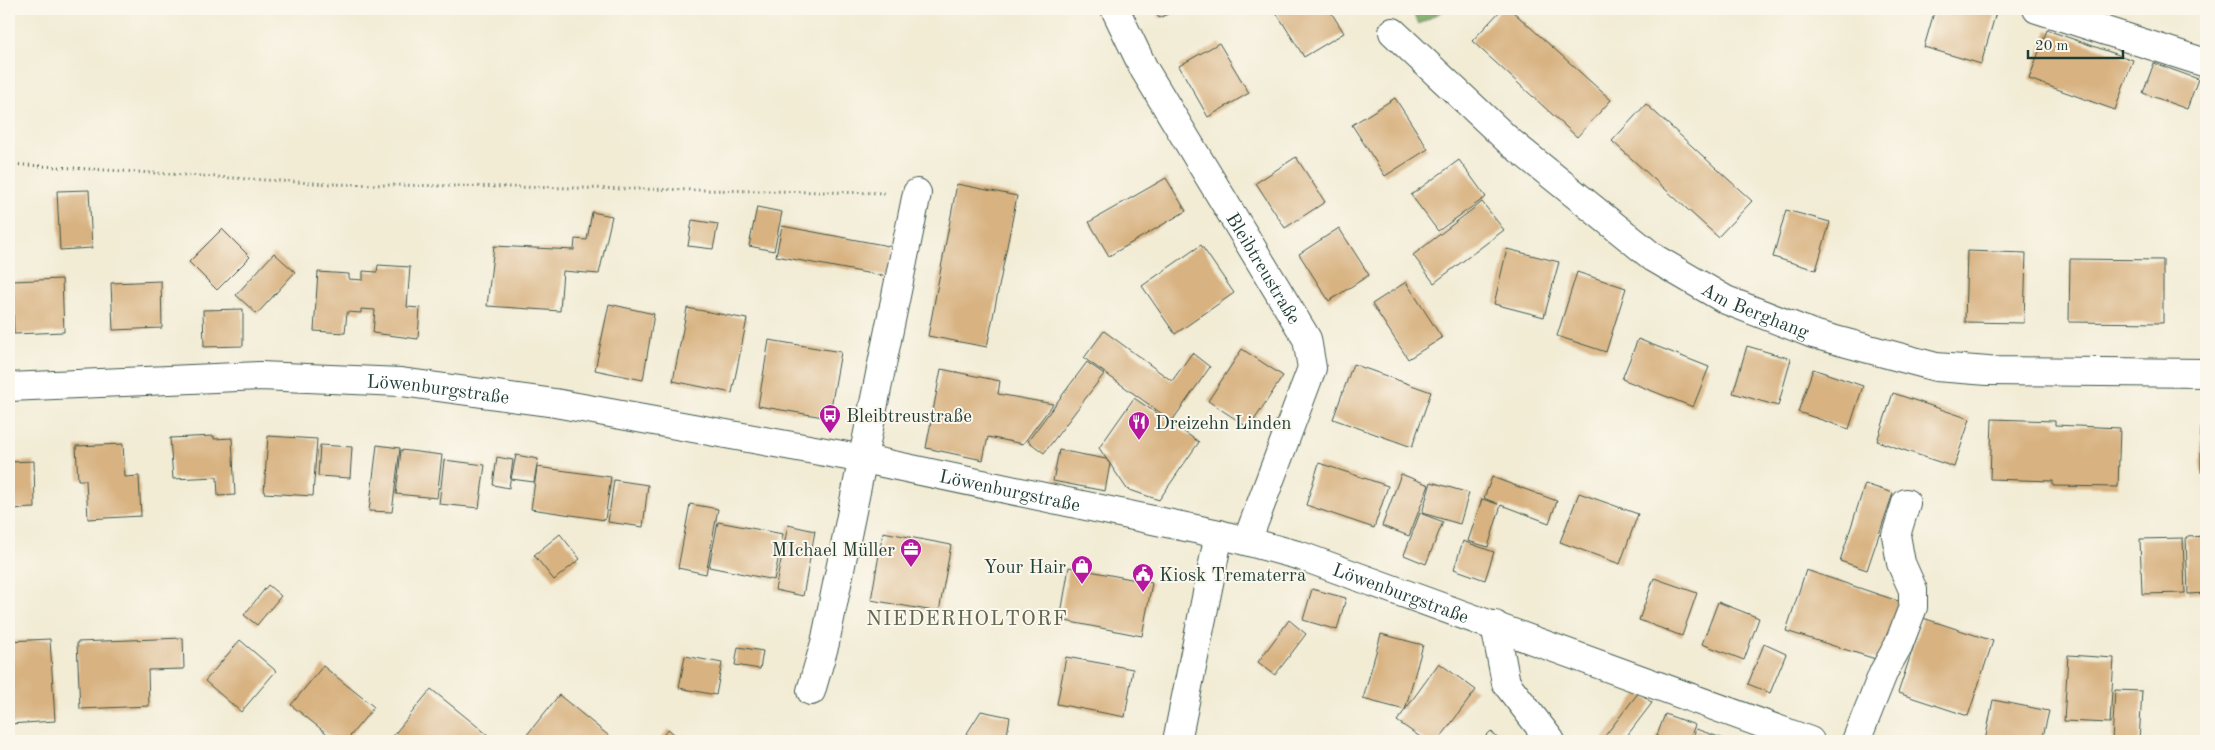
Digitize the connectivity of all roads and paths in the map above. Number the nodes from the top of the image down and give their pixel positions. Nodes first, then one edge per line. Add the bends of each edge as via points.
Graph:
1 (1115, 9) edge
2 (2037, 9) edge
3 (1393, 32) dead end
4 (2206, 63) edge
5 (9, 164) edge
6 (918, 193) joint
7 (2206, 373) edge
8 (9, 387) edge
9 (864, 459) junction
10 (1906, 503) dead end
11 (1219, 534) junction
12 (1247, 541) junction
13 (1495, 625) junction
14 (811, 691) dead end
15 (1177, 741) edge
16 (1551, 741) edge
17 (1810, 741) edge
18 (1856, 741) edge

1 - 12 street, Bleibtreustraße via 1144,69 1307,339 1312,368
2 - 4 street
3 - 7 street, Am Berghang via 1509,141 1646,252 1726,300 1813,334 1936,367 1988,371
5 - 6 path via 329,184
6 - 9 street
8 - 9 street, Löwenburgstraße via 260,376 401,382 555,403
9 - 11 street, Löwenburgstraße
9 - 14 street via 826,643
10 - 18 street via 1896,535 1901,563 1913,590 1913,607
11 - 12 street, Löwenburgstraße
11 - 15 street
12 - 13 street, Löwenburgstraße via 1301,556
13 - 16 street via 1506,683
13 - 17 street, Löwenburgstraße

